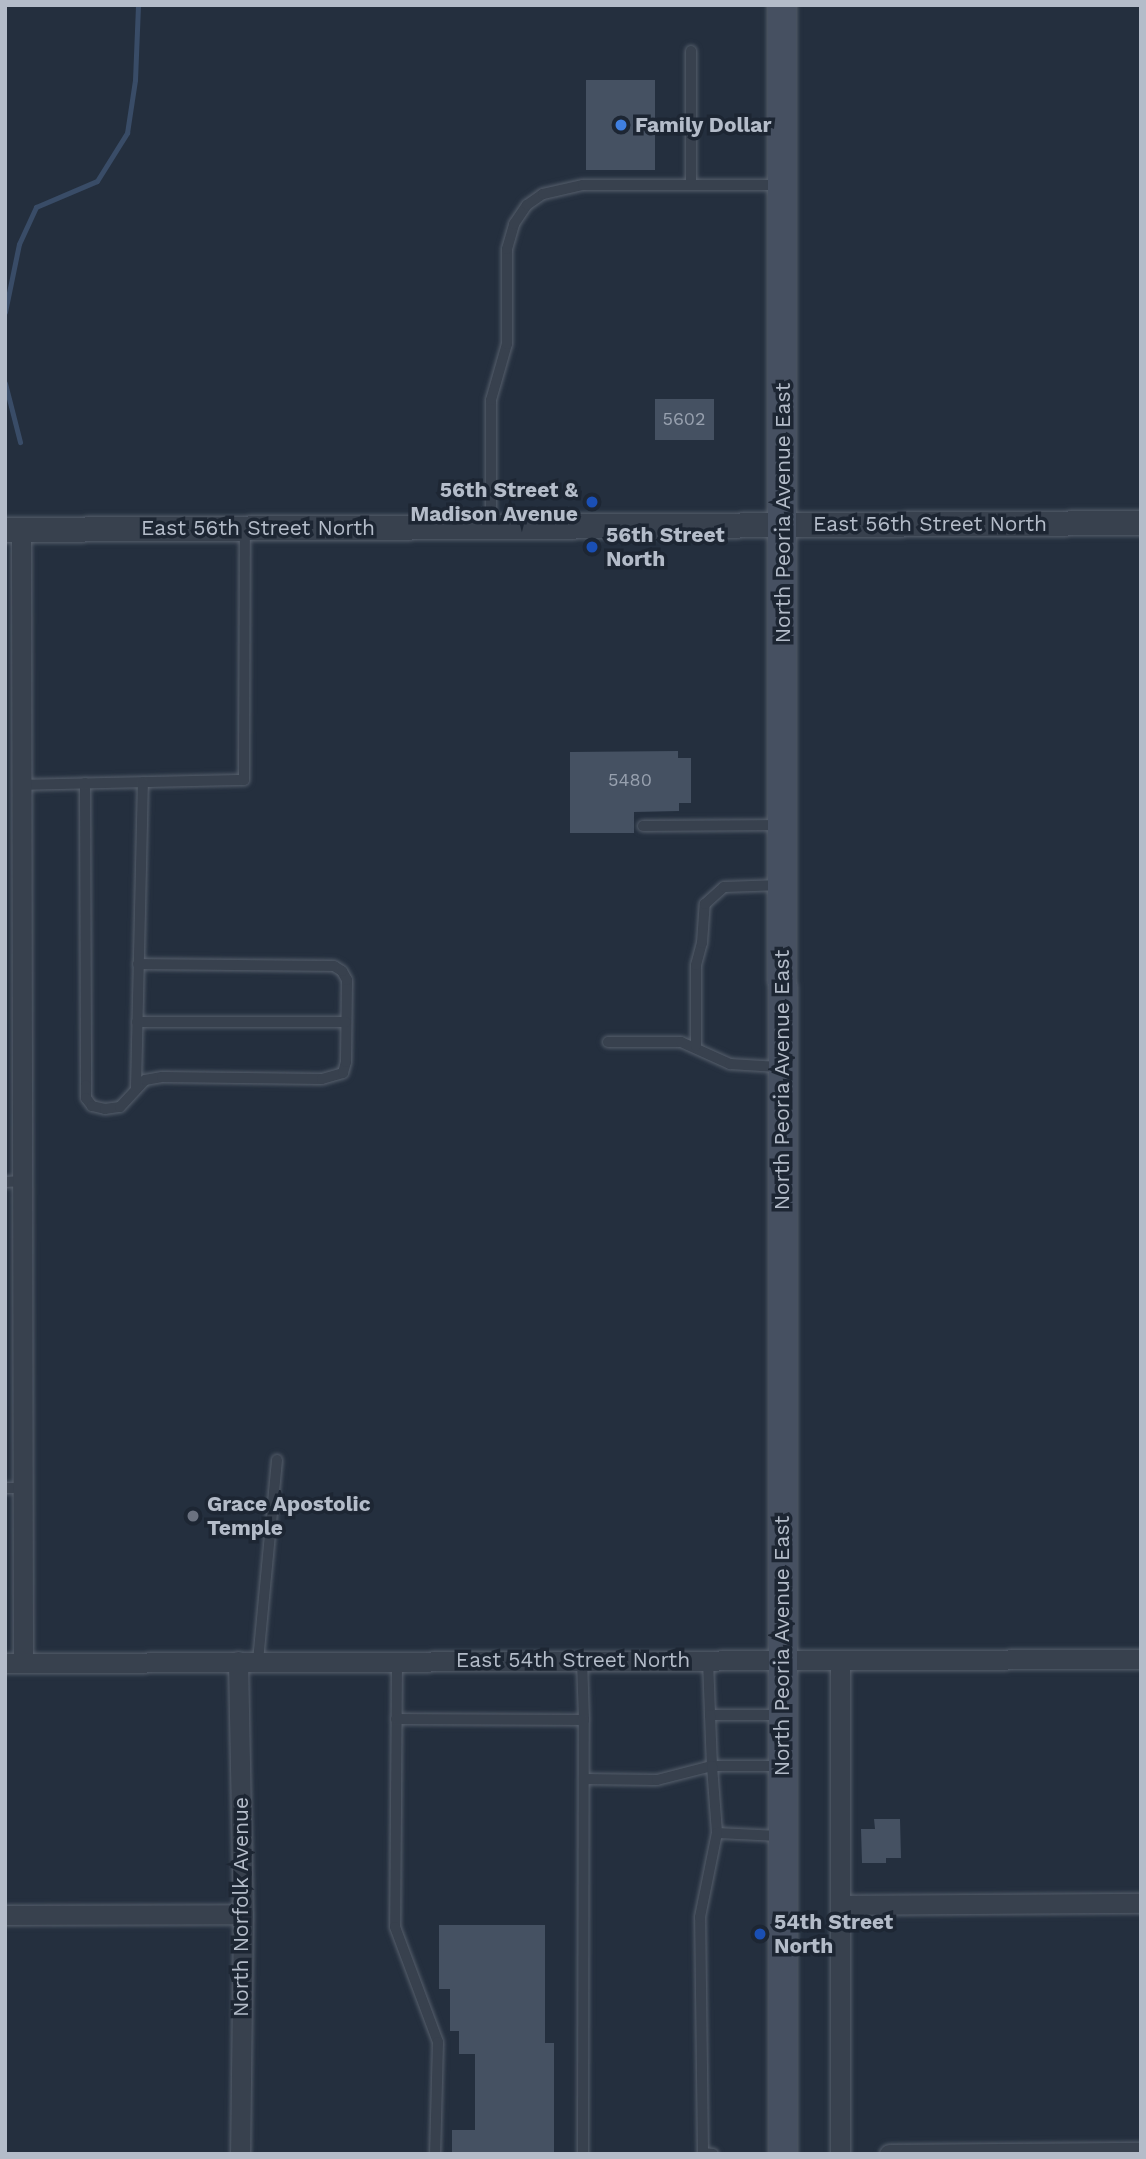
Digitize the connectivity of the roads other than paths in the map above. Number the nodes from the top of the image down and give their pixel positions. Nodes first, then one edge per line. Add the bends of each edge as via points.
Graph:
1 (782, 5) edge
2 (691, 51) dead end
3 (782, 184) junction
4 (691, 185) junction
5 (1141, 523) edge
6 (782, 525) junction
7 (491, 527) junction
8 (13, 529) edge
9 (245, 529) junction
10 (142, 782) junction
11 (85, 783) junction
12 (21, 785) junction
13 (783, 825) junction
14 (643, 826) dead end
15 (783, 885) junction
16 (138, 964) junction
17 (137, 1022) junction
18 (346, 1022) junction
19 (608, 1042) dead end
20 (696, 1046) junction
21 (782, 1068) junction
22 (136, 1087) junction
23 (14, 1182) edge
24 (277, 1460) dead end
25 (14, 1488) edge
26 (782, 1659) junction
27 (1141, 1659) edge
28 (397, 1660) junction
29 (582, 1660) junction
30 (708, 1660) junction
31 (840, 1660) junction
32 (248, 1661) junction
33 (14, 1663) edge
34 (782, 1714) junction
35 (710, 1715) junction
36 (397, 1720) junction
37 (584, 1720) junction
38 (712, 1766) junction
39 (782, 1766) junction
40 (584, 1779) junction
41 (717, 1833) junction
42 (782, 1836) junction
43 (1141, 1903) edge
44 (840, 1905) junction
45 (243, 1914) junction
46 (5, 1915) edge
47 (1141, 2151) edge
48 (704, 2153) edge
49 (240, 2154) edge
50 (435, 2154) edge
51 (583, 2154) edge
52 (713, 2154) edge
53 (783, 2154) edge
54 (839, 2154) edge
55 (889, 2154) edge

1 - 3 main road, North Peoria Avenue East
2 - 4 lane
3 - 4 lane
3 - 6 main road, North Peoria Avenue East
4 - 7 lane via 563,187 527,205 514,224 507,249 507,344 491,400
5 - 6 street, East 56th Street North
6 - 7 street, East 56th Street North
6 - 13 main road, North Peoria Avenue East
7 - 9 street, East 56th Street North
8 - 9 street, East 56th Street North
8 - 12 street
9 - 10 lane via 244,780
10 - 11 lane
10 - 16 lane
11 - 12 lane
11 - 22 lane via 86,1098 92,1106 120,1108
12 - 23 street
13 - 14 lane
13 - 15 main road, North Peoria Avenue East
15 - 20 lane via 724,887 705,904 696,965
15 - 21 main road, North Peoria Avenue East
16 - 17 lane
16 - 18 lane via 334,966 347,980
17 - 18 lane
17 - 22 lane
18 - 22 lane via 346,1062 343,1073 333,1078 162,1077
19 - 20 lane
20 - 21 lane via 730,1063
21 - 26 main road, North Peoria Avenue East
23 - 25 street
24 - 32 lane
25 - 33 street
26 - 30 street, East 54th Street North
26 - 31 street, East 54th Street North
26 - 34 main road, North Peoria Avenue East
27 - 31 street, East 54th Street North
28 - 29 street, East 54th Street North
28 - 32 street, East 54th Street North
28 - 36 lane
29 - 30 street, East 54th Street North
29 - 37 lane
30 - 35 lane
31 - 44 street
32 - 33 street, East 54th Street North
32 - 45 street, North Norfolk Avenue
34 - 35 lane
34 - 39 main road, North Peoria Avenue East
35 - 38 lane
36 - 37 lane
36 - 50 lane via 395,1927 438,2042
37 - 40 lane
38 - 39 lane
38 - 40 lane via 657,1780
38 - 41 lane
39 - 42 main road, North Peoria Avenue East
40 - 51 lane
41 - 42 lane
41 - 48 lane via 700,1917
42 - 53 main road, North Peoria Avenue East
43 - 44 street
44 - 54 street
45 - 46 street
45 - 49 street, North Norfolk Avenue
47 - 55 street
48 - 52 lane

